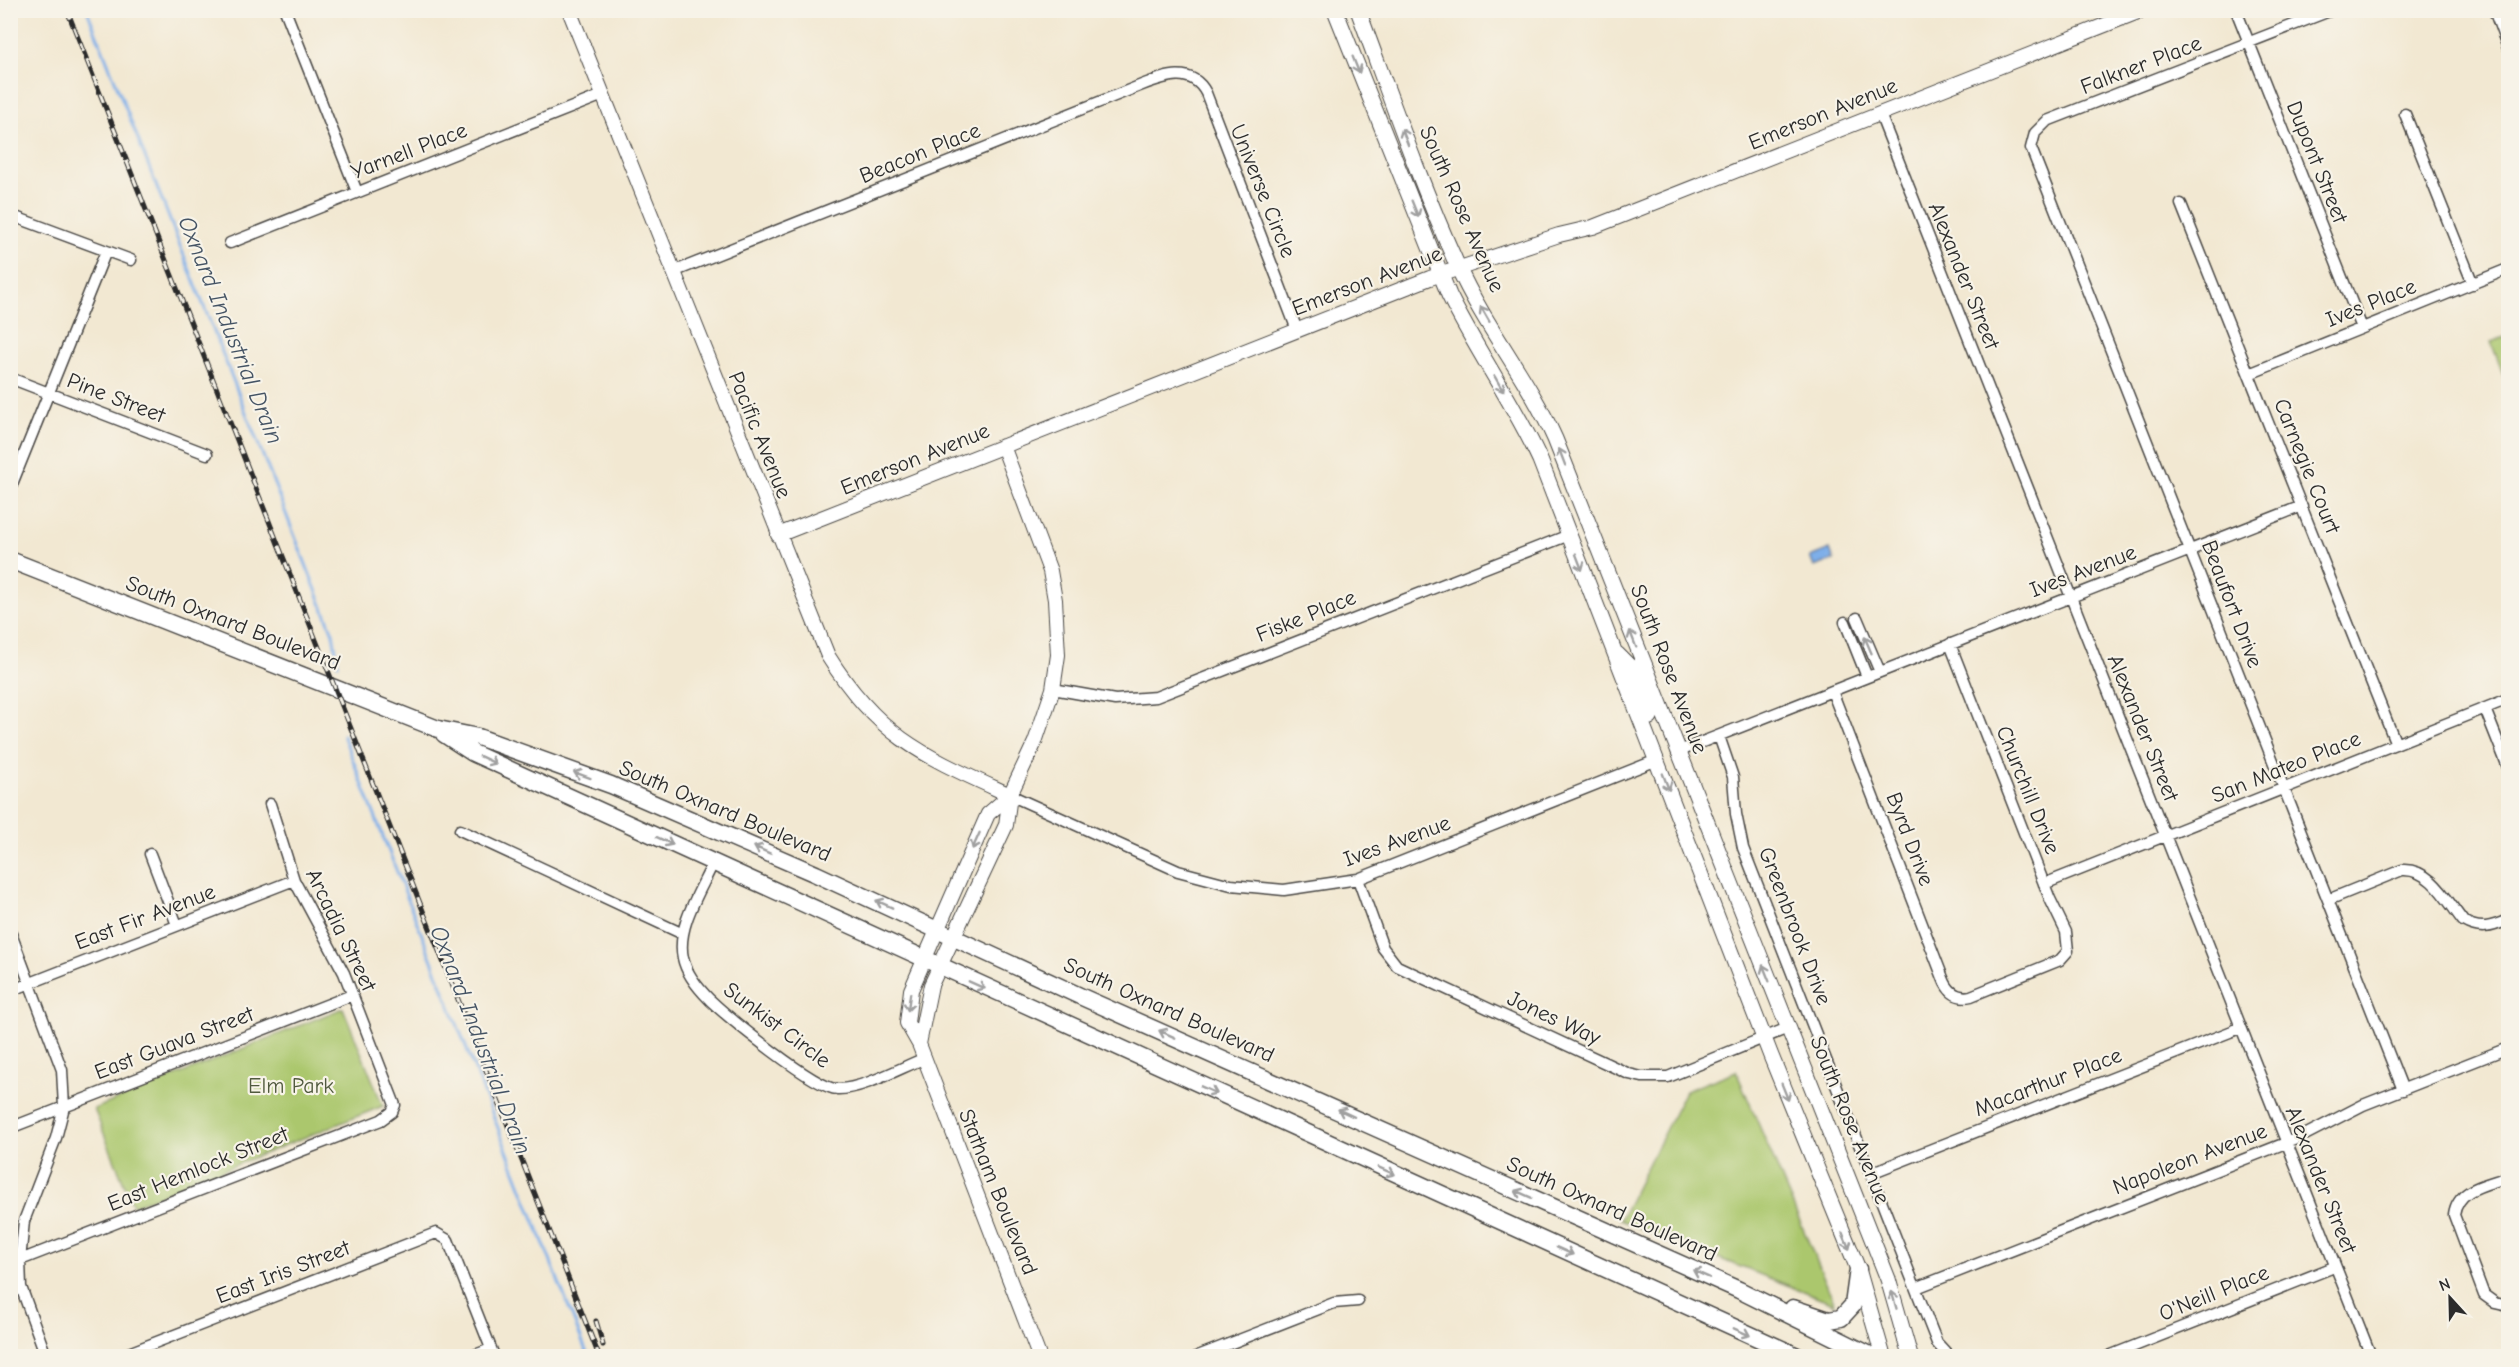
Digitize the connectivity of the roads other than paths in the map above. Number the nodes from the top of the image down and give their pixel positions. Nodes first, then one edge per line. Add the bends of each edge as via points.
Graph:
1 (285, 10) edge
2 (569, 10) edge
3 (1335, 10) edge
4 (1358, 10) edge
5 (2143, 10) edge
6 (2236, 10) edge
7 (2332, 10) edge
8 (2494, 10) edge
9 (2249, 43) junction
10 (2508, 48) edge
11 (1183, 75) joint
12 (603, 95) junction
13 (1880, 114) junction
14 (2405, 114) dead end
15 (2035, 133) joint
16 (357, 192) junction
17 (2181, 204) dead end
18 (10, 214) edge
19 (230, 243) dead end
20 (106, 251) junction
21 (131, 260) dead end
22 (1459, 269) junction
23 (2508, 269) edge
24 (673, 272) junction
25 (1441, 275) junction
26 (2473, 284) junction
27 (2362, 328) junction
28 (1297, 330) junction
29 (2249, 374) junction
30 (10, 378) edge
31 (48, 393) junction
32 (1003, 446) junction
33 (207, 454) dead end
34 (10, 489) edge
35 (2302, 506) junction
36 (1569, 535) junction
37 (778, 536) junction
38 (2190, 550) junction
39 (10, 560) edge
40 (2069, 597) junction
41 (1857, 618) dead end
42 (1845, 622) dead end
43 (1950, 644) junction
44 (1611, 648) junction
45 (1880, 672) junction
46 (1867, 677) junction
47 (1053, 689) junction
48 (1832, 692) junction
49 (2508, 699) edge
50 (2485, 709) junction
51 (438, 729) junction
52 (1719, 736) junction
53 (2396, 744) junction
54 (1677, 752) junction
55 (1657, 760) junction
56 (2508, 766) edge
57 (2284, 789) junction
58 (1010, 795) junction
59 (270, 804) dead end
60 (460, 831) dead end
61 (2164, 836) junction
62 (150, 854) dead end
63 (713, 863) junction
64 (1358, 879) junction
65 (294, 880) junction
66 (2044, 884) junction
67 (2328, 900) junction
68 (2508, 920) edge
69 (177, 925) junction
70 (937, 928) junction
71 (10, 931) edge
72 (683, 934) junction
73 (955, 936) junction
74 (2068, 951) joint
75 (924, 959) junction
76 (940, 967) junction
77 (31, 983) junction
78 (10, 991) edge
79 (352, 994) junction
80 (1788, 1028) junction
81 (2240, 1028) junction
82 (1764, 1038) junction
83 (919, 1044) junction
84 (2508, 1048) edge
85 (923, 1059) junction
86 (2403, 1090) junction
87 (394, 1105) joint
88 (64, 1107) junction
89 (10, 1128) edge
90 (2285, 1143) junction
91 (1871, 1173) junction
92 (2508, 1176) edge
93 (15, 1262) edge
94 (2334, 1267) junction
95 (1858, 1269) junction
96 (1916, 1288) junction
97 (1739, 1290) junction
98 (1358, 1301) dead end
99 (2508, 1306) edge
100 (492, 1353) edge
101 (46, 1356) edge
102 (121, 1356) edge
103 (472, 1356) edge
104 (1040, 1356) edge
105 (1198, 1356) edge
106 (1797, 1356) edge
107 (1872, 1356) edge
108 (1883, 1356) edge
109 (1910, 1356) edge
110 (1949, 1356) edge
111 (2109, 1356) edge
112 (2371, 1356) edge

1 - 16 street
2 - 12 street, Pacific Avenue
3 -> 25 main road, South Rose Avenue
22 -> 4 main road, South Rose Avenue
5 - 13 street, Emerson Avenue
6 - 9 street, Dupont Street
7 - 9 street, Falkner Place
8 - 10 street
9 - 15 street, Falkner Place via 2047,121
9 - 27 street, Dupont Street
11 - 24 street, Beacon Place via 1142,85
11 - 28 street, Universe Circle via 1198,82 1206,93
12 - 16 street, Yarnell Place
12 - 24 street, Pacific Avenue
13 - 22 street, Emerson Avenue via 1593,227
13 - 40 street, Alexander Street
14 - 26 street
15 - 38 street, Beaufort Drive via 2032,155
16 - 19 street, Yarnell Place
17 - 29 street, Carnegie Court
18 - 20 street
20 - 21 street
20 - 31 street
22 - 25 street, Emerson Avenue
54 -> 22 main road, South Rose Avenue via 1548,423
23 - 26 street, Ives Place
24 - 37 street, Pacific Avenue
25 - 28 street, Emerson Avenue
25 -> 36 main road, South Rose Avenue via 1470,337 1526,430
26 - 27 street, Ives Place
27 - 29 street, Ives Place
28 - 32 street, Emerson Avenue
29 - 35 street, Carnegie Court
30 - 31 street, Pine Street
31 - 33 street, Pine Street
31 - 34 street
32 - 37 street, Emerson Avenue
32 - 47 street, Statham Boulevard via 1050,571 1058,630
35 - 38 street, Ives Avenue
35 - 53 street, Carnegie Court
36 -> 44 main road, South Rose Avenue
36 - 47 street, Fiske Place via 1156,697 1115,700
37 - 58 street, Pacific Avenue via 818,635 858,700 913,749
38 - 40 street, Ives Avenue
38 - 57 street, Beaufort Drive
39 - 51 main road, South Oxnard Boulevard
40 - 43 street, Ives Avenue
40 - 61 street, Alexander Street
45 -> 41 street
42 - 46 street
43 - 45 street, Ives Avenue
43 - 66 street, Churchill Drive
44 - 54 main road via 1632,669 1660,741
44 - 55 main road, South Rose Avenue
45 - 46 street, Ives Avenue
46 - 48 street, Ives Avenue
47 - 58 street, Statham Boulevard via 1035,742
48 - 52 street, Ives Avenue
48 - 74 street, Byrd Drive via 1942,978 1951,992 1971,996 2054,963
49 - 50 street, San Mateo Place
50 - 53 street, San Mateo Place
50 - 56 street
51 -> 63 main road, South Oxnard Boulevard via 473,753
70 -> 51 main road, South Oxnard Boulevard via 610,785 478,737
52 - 54 street, Ives Avenue
52 - 91 street, Greenbrook Drive via 1733,777 1743,848
53 - 57 street, San Mateo Place
80 -> 54 main road, South Rose Avenue
55 - 64 street, Ives Avenue
55 -> 82 main road, South Rose Avenue
57 - 61 street, San Mateo Place
57 - 67 street, Beaufort Drive
58 - 64 street, Ives Avenue via 1204,879 1284,890
58 -> 70 street, Statham Boulevard via 988,814
58 - 73 street, Statham Boulevard via 1006,825
59 - 65 street, Arcadia Street
60 - 72 street
61 - 66 street, San Mateo Place
61 - 81 street, Alexander Street
62 - 69 street
63 - 72 street, Sunkist Circle
63 - 75 main road, South Oxnard Boulevard
64 - 82 street, Jones Way via 1383,948 1397,966 1629,1074 1668,1077
65 - 69 street, East Fir Avenue
65 - 79 street, Arcadia Street
66 - 74 street, Churchill Drive via 2066,932
67 - 68 street via 2402,870 2411,870 2426,876 2471,926 2487,928
67 - 86 street, Beaufort Drive
69 - 77 street, East Fir Avenue
70 - 73 main road, South Oxnard Boulevard
70 - 75 street, Statham Boulevard
71 - 77 street
72 - 85 street, Sunkist Circle via 684,961 711,1001 825,1087 851,1087
73 - 76 street, Statham Boulevard
97 -> 73 main road, South Oxnard Boulevard via 1082,997
75 - 76 main road, South Oxnard Boulevard
75 -> 83 street, Statham Boulevard via 908,1004 907,1023
76 - 83 street, Statham Boulevard via 927,996
76 -> 106 main road, South Oxnard Boulevard
77 - 78 street, East Fir Avenue
77 - 88 street via 62,1070
79 - 87 street, Arcadia Street
79 - 88 street, East Guava Street
80 - 82 street, Jones Way
109 -> 80 main road, South Rose Avenue via 1888,1279
81 - 90 street, Alexander Street
81 - 91 street, Macarthur Place
82 -> 95 main road, South Rose Avenue
83 - 85 street, Statham Boulevard
84 - 86 street, Napoleon Avenue
85 - 104 street, Statham Boulevard
86 - 90 street, Napoleon Avenue
87 - 93 street, East Hemlock Street via 392,1112 381,1120
88 - 89 street, East Guava Street
88 - 93 street via 24,1221
90 - 94 street, Alexander Street
90 - 96 street, Napoleon Avenue
91 - 96 street, Greenbrook Drive
92 - 99 street via 2470,1190 2456,1203 2456,1224 2480,1287 2495,1303
93 - 101 street
94 - 111 street, O'Neill Place
94 - 112 street, Alexander Street
95 - 97 main road via 1853,1305 1841,1318 1829,1320
95 - 108 main road, South Rose Avenue
96 - 110 street, Greenbrook Drive via 1937,1343
97 - 107 main road, South Oxnard Boulevard
98 - 105 street via 1334,1303
100 - 102 street, East Iris Street via 453,1251 443,1235 429,1234
100 - 103 street

